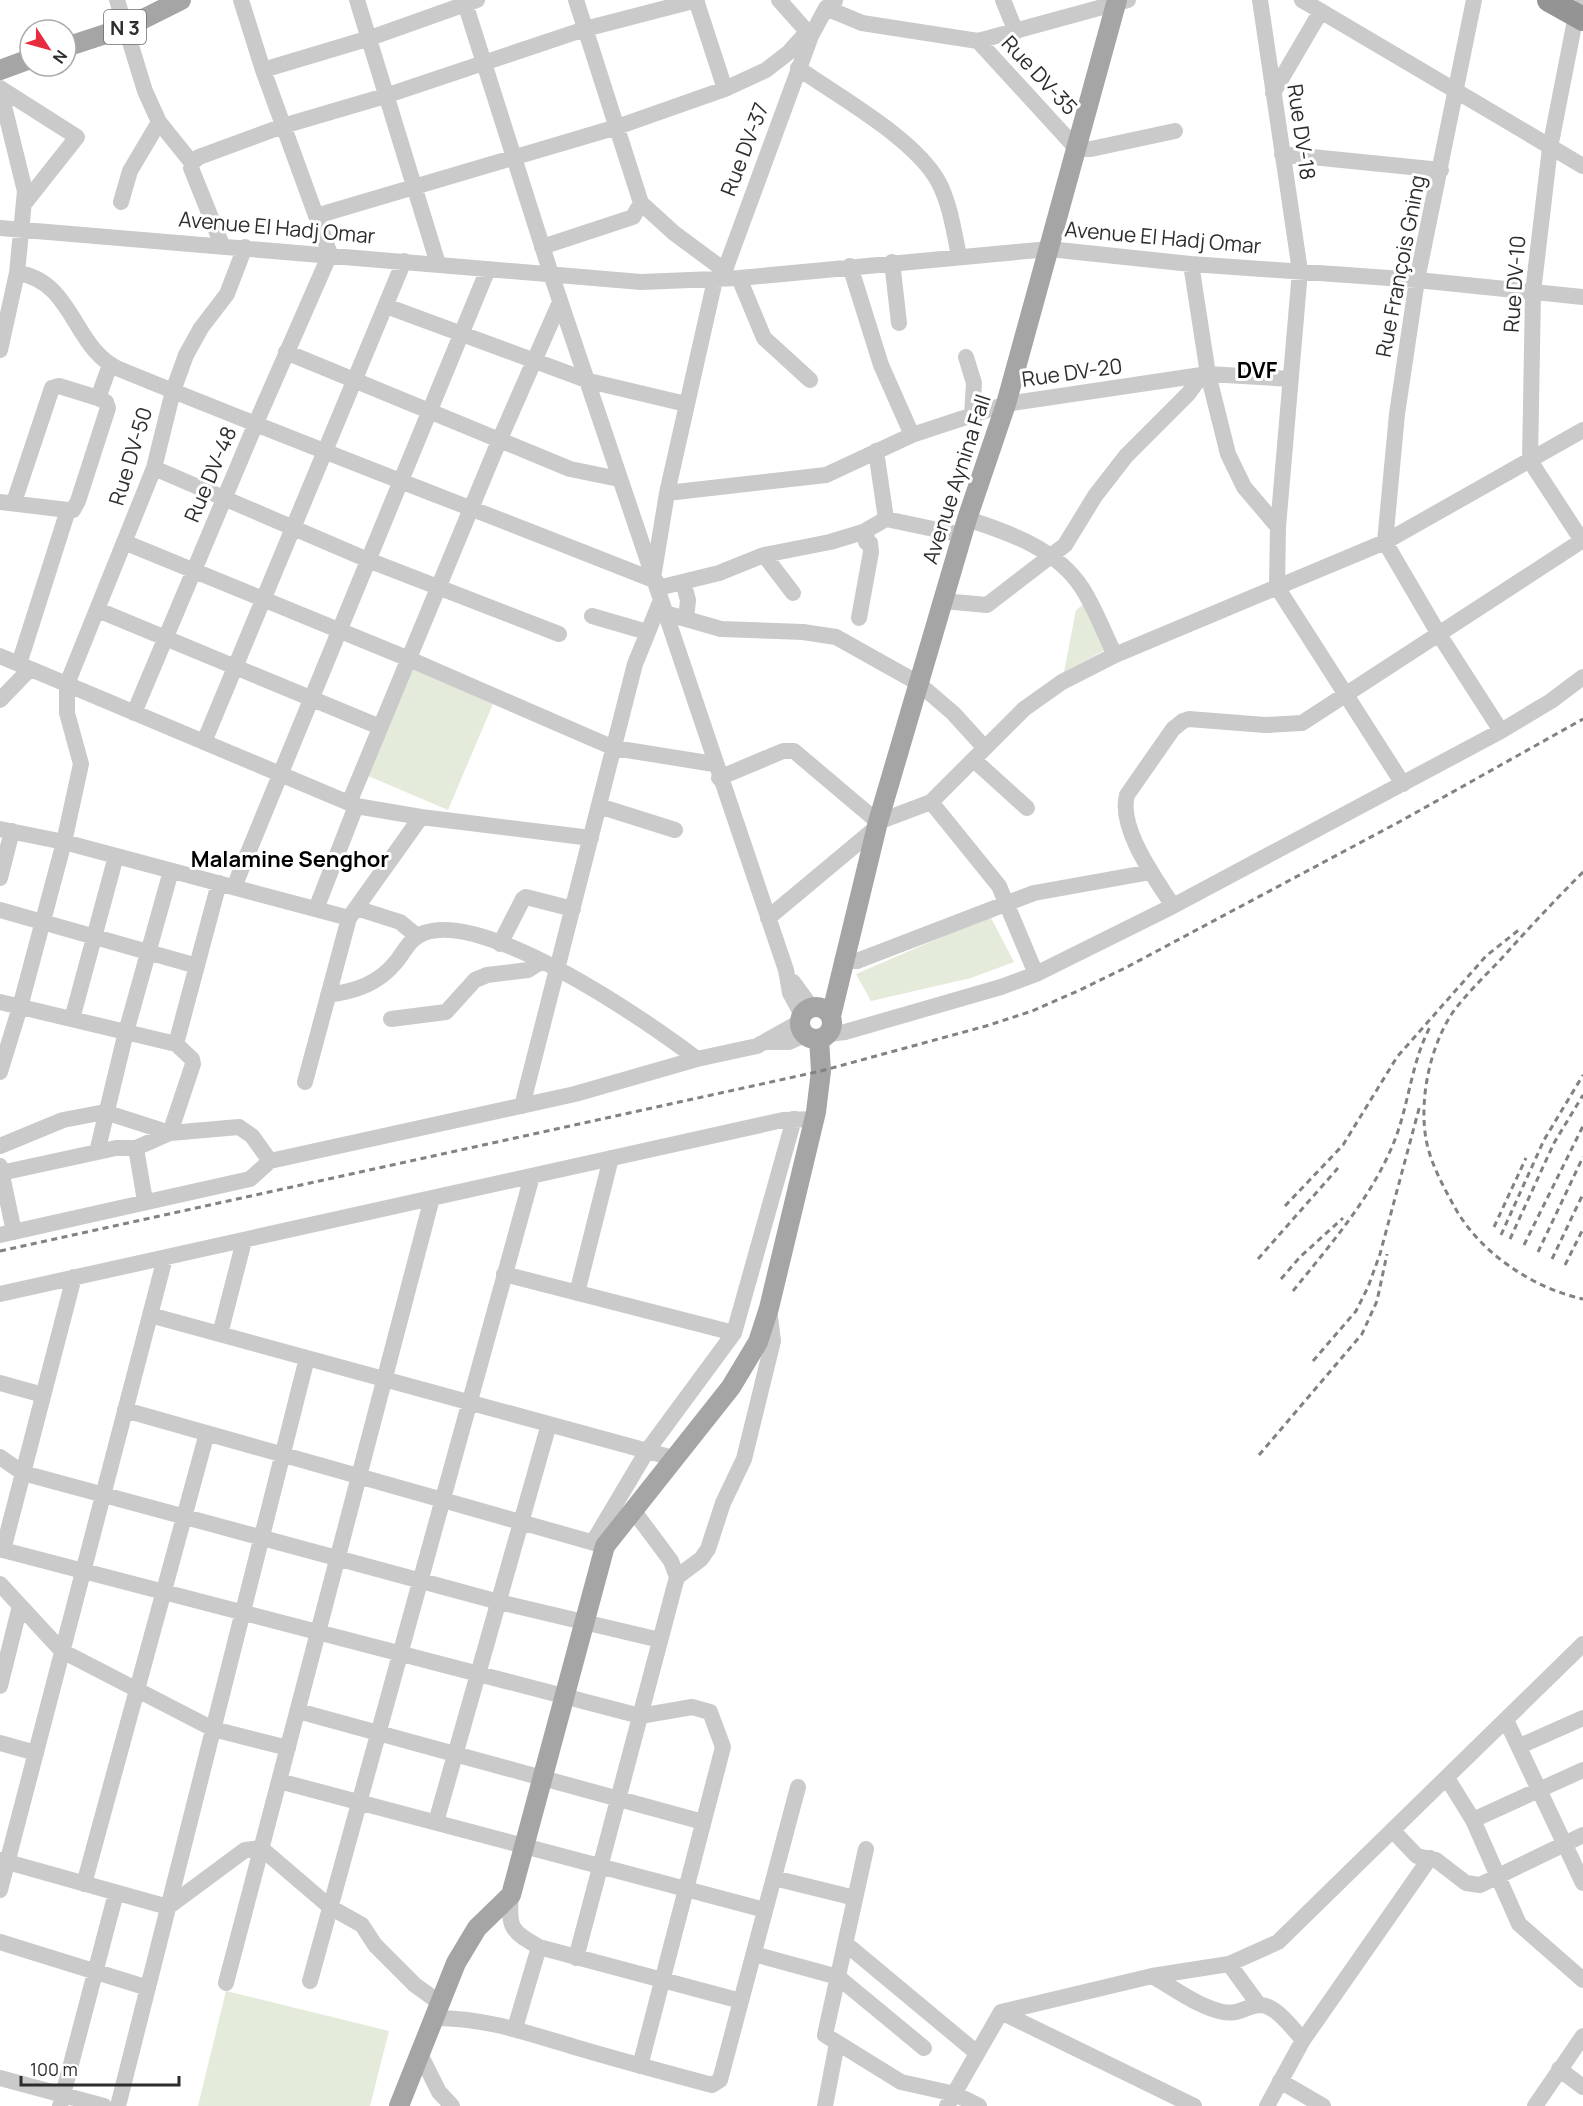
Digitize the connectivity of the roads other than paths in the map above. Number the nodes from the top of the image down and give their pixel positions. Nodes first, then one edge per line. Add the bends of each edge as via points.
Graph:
1 (117, 0) edge
2 (181, 0) edge
3 (241, 0) edge
4 (357, 0) edge
5 (576, 0) edge
6 (696, 0) edge
7 (779, 0) edge
8 (1003, 0) edge
9 (1260, 0) edge
10 (1302, 0) edge
11 (1474, 0) edge
12 (1549, 0) edge
13 (469, 1) edge
14 (1121, 1) edge
15 (831, 4) edge
16 (1321, 11) junction
17 (1581, 13) edge
18 (127, 27) junction
19 (585, 29) junction
20 (1016, 32) junction
21 (809, 34) junction
22 (370, 38) junction
23 (978, 41) junction
24 (78, 43) edge
25 (18, 63) edge
26 (486, 63) junction
27 (798, 68) junction
28 (0, 70) edge
29 (263, 70) junction
30 (0, 89) edge
31 (725, 89) junction
32 (1457, 92) junction
33 (1273, 93) junction
34 (385, 96) junction
35 (159, 122) junction
36 (283, 126) junction
37 (617, 127) junction
38 (1175, 131) dead end
39 (1550, 148) junction
40 (1077, 149) junction
41 (1282, 154) junction
42 (513, 158) junction
43 (192, 163) junction
44 (1583, 166) edge
45 (1441, 171) junction
46 (414, 187) junction
47 (121, 202) dead end
48 (641, 203) junction
49 (24, 204) junction
50 (316, 216) junction
51 (0, 228) edge
52 (22, 229) junction
53 (222, 245) junction
54 (245, 247) junction
55 (542, 247) junction
56 (1049, 249) junction
57 (330, 254) junction
58 (959, 256) junction
59 (404, 261) junction
60 (892, 262) junction
61 (438, 264) junction
62 (1191, 264) junction
63 (850, 266) junction
64 (489, 269) junction
65 (1300, 271) junction
66 (17, 273) junction
67 (551, 274) junction
68 (725, 277) junction
69 (1417, 280) junction
70 (1533, 292) junction
71 (1583, 297) edge
72 (561, 302) junction
73 (386, 306) junction
74 (899, 323) dead end
75 (462, 333) junction
76 (0, 350) edge
77 (286, 352) junction
78 (966, 357) dead end
79 (534, 363) junction
80 (110, 365) junction
81 (1205, 374) junction
82 (1291, 379) junction
83 (355, 380) junction
84 (810, 380) dead end
85 (588, 381) junction
86 (173, 391) junction
87 (98, 398) junction
88 (686, 404) junction
89 (1006, 404) junction
90 (430, 410) junction
91 (972, 415) junction
92 (256, 423) junction
93 (1583, 430) edge
94 (912, 435) junction
95 (499, 441) junction
96 (326, 450) junction
97 (876, 452) junction
98 (1530, 461) junction
99 (154, 468) junction
100 (620, 479) junction
101 (401, 480) junction
102 (667, 493) junction
103 (225, 497) junction
104 (7, 502) edge
105 (471, 508) junction
106 (68, 510) junction
107 (886, 519) junction
108 (965, 527) junction
109 (1278, 527) junction
110 (293, 529) junction
111 (867, 530) junction
112 (1583, 541) edge
113 (124, 542) junction
114 (1385, 542) junction
115 (764, 555) junction
116 (1052, 557) junction
117 (368, 560) junction
118 (194, 571) junction
119 (683, 582) junction
120 (1277, 587) junction
121 (438, 588) junction
122 (659, 591) junction
123 (793, 593) dead end
124 (264, 599) junction
125 (943, 601) junction
126 (98, 610) junction
127 (592, 616) dead end
128 (859, 618) dead end
129 (686, 619) junction
130 (340, 630) junction
131 (647, 632) junction
132 (559, 634) dead end
133 (1440, 636) junction
134 (165, 638) junction
135 (1115, 655) junction
136 (0, 656) edge
137 (409, 658) junction
138 (24, 666) junction
139 (236, 667) junction
140 (1583, 677) edge
141 (918, 683) junction
142 (67, 684) junction
143 (1346, 693) junction
144 (311, 699) junction
145 (0, 700) edge
146 (134, 713) junction
147 (380, 727) junction
148 (1501, 731) junction
149 (204, 742) junction
150 (614, 748) junction
151 (979, 753) junction
152 (716, 771) junction
153 (280, 774) junction
154 (1403, 784) junction
155 (931, 802) junction
156 (352, 805) junction
157 (599, 806) junction
158 (1027, 808) dead end
159 (421, 817) junction
160 (877, 825) junction
161 (6, 830) edge
162 (675, 830) dead end
163 (591, 838) junction
164 (64, 842) junction
165 (116, 856) junction
166 (171, 871) junction
167 (1151, 872) junction
168 (0, 878) edge
169 (226, 885) junction
170 (1007, 904) junction
171 (1173, 906) junction
172 (316, 909) junction
173 (573, 909) junction
174 (0, 910) edge
175 (353, 913) junction
176 (768, 918) junction
177 (43, 922) junction
178 (417, 936) junction
179 (94, 937) junction
180 (500, 944) junction
181 (148, 952) junction
182 (542, 961) junction
183 (197, 966) junction
184 (841, 967) junction
185 (558, 968) junction
186 (1036, 974) junction
187 (328, 995) junction
188 (0, 1002) edge
189 (20, 1007) junction
190 (72, 1019) junction
191 (391, 1019) dead end
192 (816, 1022) junction
193 (126, 1032) junction
194 (177, 1044) junction
195 (697, 1059) junction
196 (0, 1072) edge
197 (305, 1082) dead end
198 (522, 1106) junction
199 (105, 1112) junction
200 (794, 1119) junction
201 (814, 1119) junction
202 (170, 1133) junction
203 (0, 1146) edge
204 (136, 1148) junction
205 (96, 1152) junction
206 (611, 1158) junction
207 (270, 1161) junction
208 (1, 1170) edge
209 (532, 1176) junction
210 (432, 1198) junction
211 (145, 1201) junction
212 (7, 1234) edge
213 (244, 1241) junction
214 (165, 1258) junction
215 (504, 1274) junction
216 (74, 1277) junction
217 (576, 1293) junction
218 (0, 1294) edge
219 (769, 1308) junction
220 (150, 1314) junction
221 (734, 1332) junction
222 (220, 1334) junction
223 (307, 1358) junction
224 (385, 1379) junction
225 (0, 1383) edge
226 (43, 1395) junction
227 (469, 1402) junction
228 (125, 1410) junction
229 (549, 1424) junction
230 (207, 1433) junction
231 (647, 1451) junction
232 (283, 1455) junction
233 (0, 1457) edge
234 (673, 1458) junction
235 (23, 1473) junction
236 (359, 1476) junction
237 (103, 1495) junction
238 (442, 1500) junction
239 (633, 1510) junction
240 (184, 1516) junction
241 (521, 1522) junction
242 (262, 1538) junction
243 (599, 1544) junction
244 (338, 1558) junction
245 (84, 1571) junction
246 (677, 1577) junction
247 (420, 1581) junction
248 (0, 1584) edge
249 (164, 1592) junction
250 (499, 1602) junction
251 (20, 1606) junction
252 (243, 1612) junction
253 (585, 1621) junction
254 (318, 1632) junction
255 (660, 1640) junction
256 (1583, 1644) edge
257 (62, 1652) junction
258 (400, 1653) junction
259 (478, 1674) junction
260 (0, 1686) edge
261 (136, 1689) junction
262 (565, 1696) junction
263 (297, 1711) junction
264 (640, 1716) junction
265 (1506, 1720) junction
266 (1581, 1725) edge
267 (213, 1729) junction
268 (378, 1733) junction
269 (0, 1743) edge
270 (1520, 1746) junction
271 (288, 1748) junction
272 (36, 1753) junction
273 (455, 1754) junction
274 (1583, 1770) edge
275 (542, 1778) junction
276 (1447, 1778) junction
277 (279, 1781) junction
278 (798, 1787) dead end
279 (1539, 1791) junction
280 (618, 1799) junction
281 (359, 1802) junction
282 (1473, 1820) junction
283 (436, 1822) junction
284 (703, 1822) junction
285 (1394, 1832) junction
286 (1583, 1835) edge
287 (1566, 1844) junction
288 (524, 1846) junction
289 (261, 1848) junction
290 (866, 1849) dead end
291 (1430, 1858) junction
292 (4, 1861) edge
293 (600, 1866) junction
294 (1496, 1876) junction
295 (774, 1878) junction
296 (1583, 1883) edge
297 (84, 1884) junction
298 (686, 1889) junction
299 (0, 1890) edge
300 (116, 1893) junction
301 (511, 1895) junction
302 (855, 1898) junction
303 (168, 1907) junction
304 (330, 1907) junction
305 (765, 1910) junction
306 (0, 1942) edge
307 (846, 1944) junction
308 (540, 1947) junction
309 (754, 1954) junction
310 (576, 1958) junction
311 (1229, 1964) junction
312 (96, 1972) junction
313 (1152, 1976) junction
314 (838, 1977) junction
315 (662, 1980) junction
316 (1583, 1980) edge
317 (310, 1982) dead end
318 (226, 1983) dead end
319 (148, 1988) junction
320 (741, 2001) junction
321 (1260, 2005) junction
322 (437, 2011) junction
323 (1001, 2012) junction
324 (515, 2028) junction
325 (1583, 2036) edge
326 (1303, 2040) junction
327 (837, 2043) junction
328 (924, 2048) dead end
329 (977, 2053) junction
330 (421, 2056) junction
331 (640, 2066) junction
332 (1559, 2069) junction
333 (0, 2078) edge
334 (1280, 2081) junction
335 (1583, 2087) edge
336 (62, 2100) edge
337 (951, 2100) edge
338 (104, 2106) edge
339 (118, 2106) edge
340 (399, 2106) edge
341 (452, 2106) edge
342 (825, 2106) edge
343 (979, 2106) edge
344 (1194, 2106) edge
345 (1267, 2106) edge
346 (1323, 2106) edge
347 (1534, 2106) edge

1 - 18 street
2 - 18 main road, N 3
3 - 29 street
4 - 22 street
5 - 19 street
6 - 19 street
6 - 31 street
7 - 21 street
8 - 20 street
9 - 33 street, Rue DV-18
10 - 16 street
11 - 32 street, Rue François Gning
12 - 17 highway
13 - 22 street
13 - 26 street
14 - 20 street
14 - 40 main road, Avenue Aynina Fall
15 - 21 street
15 - 23 street, Rue DV-35 via 862,23
16 - 32 street
16 - 33 street
17 - 39 street, Rue DV-10
18 - 24 main road, N 3
18 - 35 street via 145,91
19 - 26 street
19 - 37 street
20 - 23 street
21 - 27 street, Rue DV-37
21 - 31 street via 766,70
22 - 29 street
22 - 34 street
23 - 40 street, Rue DV-35
25 - 28 main road
26 - 34 street
26 - 42 street
27 - 58 street via 920,158 939,183
27 - 68 street, Rue DV-37
29 - 36 street
30 - 49 street via 25,191
30 - 49 street via 77,137
31 - 37 street
32 - 39 street
32 - 45 street, Rue François Gning
33 - 41 street, Rue DV-18
34 - 36 street
34 - 46 street
35 - 43 street
35 - 47 street via 130,171
36 - 43 street via 199,156
36 - 50 street
37 - 42 street
37 - 48 street
38 - 40 street
39 - 44 street
39 - 70 street, Rue DV-10
40 - 56 main road, Avenue Aynina Fall
41 - 45 street
41 - 65 street, Rue DV-18
42 - 46 street
42 - 55 street
43 - 53 street
45 - 69 street, Rue François Gning
46 - 50 street
46 - 61 street
48 - 55 street via 633,217
48 - 68 street
49 - 52 street
50 - 57 street
51 - 52 street, Avenue El Hadj Omar
52 - 53 street, Avenue El Hadj Omar
52 - 66 street
53 - 54 street, Avenue El Hadj Omar
54 - 57 street, Avenue El Hadj Omar
54 - 86 street, Rue DV-50 via 227,294 192,342
55 - 67 street
56 - 58 street, Avenue El Hadj Omar
56 - 62 street, Avenue El Hadj Omar
56 - 89 main road, Avenue Aynina Fall
57 - 59 street, Avenue El Hadj Omar
57 - 77 street, Rue DV-48
58 - 60 street, Avenue El Hadj Omar
59 - 61 street, Avenue El Hadj Omar
59 - 73 street
60 - 63 street, Avenue El Hadj Omar
60 - 74 street
61 - 64 street, Avenue El Hadj Omar
62 - 65 street, Avenue El Hadj Omar
62 - 81 street
63 - 68 street, Avenue El Hadj Omar
63 - 94 street via 880,365
64 - 67 street, Avenue El Hadj Omar
64 - 75 street
65 - 69 street, Avenue El Hadj Omar
65 - 82 street, Rue DV-18
66 - 76 street
66 - 80 street via 31,275 49,285
67 - 68 street, Avenue El Hadj Omar via 641,282
67 - 72 street
68 - 84 street via 764,338
68 - 88 street, Rue DV-37
69 - 70 street, Avenue El Hadj Omar
69 - 114 street, Rue François Gning via 1397,414
70 - 71 street, Avenue El Hadj Omar
70 - 98 street, Rue DV-10
72 - 79 street
72 - 85 street
73 - 75 street
73 - 83 street
75 - 79 street
75 - 90 street
77 - 83 street
77 - 92 street, Rue DV-48
78 - 91 street via 974,383
79 - 85 street
79 - 95 street
80 - 86 street
80 - 87 street
81 - 82 street, Rue DV-20
81 - 89 street, Rue DV-20
81 - 109 street via 1228,454 1244,487
81 - 116 street via 1126,456 1065,545
82 - 109 street, Rue DV-18
83 - 90 street
83 - 96 street
85 - 88 street
85 - 100 street
86 - 92 street
86 - 99 street, Rue DV-50
87 - 104 street via 59,386 52,388
87 - 106 street via 108,408 78,501 73,510
88 - 102 street, Rue DV-37
89 - 91 street, Rue DV-20
89 - 108 main road, Avenue Aynina Fall
90 - 95 street
90 - 101 street
91 - 94 street, Rue DV-20
92 - 96 street
92 - 103 street, Rue DV-48
93 - 98 street
94 - 97 street, Rue DV-20
95 - 100 street via 570,469
95 - 105 street
96 - 101 street
96 - 110 street
97 - 102 street, Rue DV-20 via 826,475
97 - 107 street
98 - 112 street
98 - 114 street
99 - 103 street
99 - 113 street, Rue DV-50
100 - 122 street
101 - 105 street
101 - 117 street
102 - 122 street, Rue DV-37
103 - 110 street
103 - 118 street, Rue DV-48
104 - 106 street
105 - 121 street
105 - 122 street
106 - 138 street
107 - 108 street
107 - 111 street
108 - 116 street via 1012,535
108 - 125 main road, Avenue Aynina Fall
109 - 120 street, Rue DV-18
110 - 117 street
110 - 124 street
111 - 115 street
111 - 128 street via 866,542 870,543 871,552
112 - 133 street
113 - 118 street
113 - 126 street, Rue DV-50
114 - 120 street
114 - 133 street
115 - 119 street
115 - 123 street
116 - 125 street via 987,605
116 - 135 street via 1082,587
117 - 121 street
117 - 130 street
118 - 124 street
118 - 134 street, Rue DV-48
119 - 122 street
119 - 129 street via 688,600
120 - 135 street
120 - 143 street
121 - 132 street
121 - 137 street
122 - 129 street
122 - 131 street
122 - 152 street
124 - 130 street
124 - 139 street
125 - 141 main road, Avenue Aynina Fall
126 - 134 street
126 - 142 street, Rue DV-50
127 - 131 street
129 - 141 street via 721,629 836,637
130 - 137 street
130 - 144 street
131 - 150 street
133 - 143 street
133 - 148 street
134 - 139 street
134 - 146 street, Rue DV-48
135 - 151 street via 1062,682 1024,709
136 - 138 street
137 - 147 street
137 - 150 street
138 - 142 street
138 - 145 street
139 - 144 street
139 - 149 street
140 - 148 street
141 - 151 street via 953,714
141 - 160 main road, Avenue Aynina Fall
142 - 146 street
142 - 164 street via 67,713 81,764
143 - 154 street
143 - 167 street via 1302,723 1189,719 1173,729 1127,795 1124,807 1129,828
144 - 147 street
144 - 153 street
146 - 149 street
147 - 156 street
148 - 154 street
149 - 153 street
150 - 152 street
150 - 157 street
151 - 155 street
151 - 158 street
152 - 160 street via 794,751
152 - 176 street
153 - 156 street
153 - 169 street
154 - 171 street
155 - 160 street
155 - 170 street via 999,886
156 - 159 street
156 - 172 street
157 - 162 street
157 - 163 street
159 - 163 street
159 - 175 street
160 - 176 street
160 - 184 main road, Avenue Aynina Fall
161 - 164 street
161 - 168 street
163 - 173 street
164 - 165 street
164 - 177 street
165 - 166 street
165 - 179 street
166 - 169 street
166 - 181 street
167 - 170 street via 1034,893
167 - 171 street
169 - 172 street
169 - 183 street
170 - 184 street
170 - 186 street
171 - 186 street
172 - 175 street
173 - 180 street via 526,897
173 - 185 street
174 - 177 street
175 - 178 street via 400,922
175 - 187 street
176 - 192 street via 786,970
177 - 179 street
177 - 189 street
178 - 180 street via 448,929 468,931
178 - 187 street via 380,978 358,990
179 - 181 street
179 - 190 street
180 - 182 street
181 - 183 street
181 - 193 street
182 - 185 street
182 - 191 street via 528,970 475,980 446,1012
183 - 194 street
184 - 192 main road, Avenue Aynina Fall
185 - 195 street
185 - 198 street
186 - 192 street via 863,1025 843,1020
187 - 197 street
188 - 189 street
189 - 190 street
189 - 196 street
190 - 193 street
192 - 195 street via 779,1032 767,1042
192 - 201 main road, Avenue Aynina Fall via 820,1071
193 - 194 street
193 - 199 street
194 - 202 street via 193,1065
195 - 198 street
198 - 207 street
199 - 202 street
199 - 203 street via 69,1117
199 - 205 street
200 - 201 street
200 - 206 street
200 - 221 street
201 - 219 main road, Avenue Aynina Fall
202 - 204 street
202 - 207 street via 239,1127 252,1136
204 - 205 street
204 - 211 street
205 - 208 street
206 - 209 street
206 - 217 street
207 - 211 street via 250,1179
208 - 212 street
209 - 210 street
209 - 215 street
210 - 213 street
210 - 224 street
211 - 212 street
213 - 214 street
213 - 222 street
214 - 216 street
214 - 220 street
215 - 217 street
215 - 227 street
216 - 218 street
216 - 226 street
217 - 221 street
219 - 234 main road, Avenue Aynina Fall via 747,1364
219 - 246 street via 773,1341 744,1459 723,1503 708,1549
220 - 222 street
220 - 228 street
221 - 231 street
222 - 223 street
223 - 224 street
223 - 232 street
224 - 227 street
224 - 236 street
225 - 226 street
226 - 235 street
227 - 229 street
227 - 238 street
228 - 230 street
228 - 237 street
229 - 231 street
229 - 241 street
230 - 232 street
230 - 240 street
231 - 234 street
231 - 243 street
232 - 236 street
232 - 242 street
233 - 235 street
234 - 239 main road, Avenue Aynina Fall
235 - 237 street
235 - 245 street via 3,1550
236 - 238 street
236 - 244 street
237 - 240 street
237 - 245 street
238 - 241 street
238 - 247 street
239 - 243 main road, Avenue Aynina Fall
239 - 246 street via 671,1561
240 - 242 street
240 - 249 street
241 - 243 street
241 - 250 street
242 - 244 street
242 - 252 street
243 - 253 main road
244 - 247 street
244 - 254 street
245 - 249 street
245 - 257 street
246 - 255 street
247 - 250 street
247 - 258 street
248 - 251 street
249 - 252 street
249 - 261 street
250 - 253 street
250 - 259 street
251 - 257 street
251 - 260 street
252 - 254 street
252 - 267 street
253 - 255 street
253 - 262 main road
254 - 258 street
254 - 263 street
255 - 264 street
256 - 265 street
257 - 261 street
257 - 272 street
258 - 259 street
258 - 268 street
259 - 262 street
259 - 273 street
261 - 267 street
261 - 297 street
262 - 264 street
262 - 275 main road
263 - 268 street
263 - 271 street
264 - 280 street
264 - 284 street via 692,1707 710,1712 723,1747
265 - 270 street
265 - 276 street
266 - 270 street
267 - 271 street
267 - 303 street
268 - 273 street
268 - 281 street
269 - 272 street
270 - 279 street
271 - 277 street
272 - 292 street
273 - 275 street
273 - 283 street
274 - 279 street
275 - 280 street
275 - 288 main road
276 - 282 street
276 - 285 street
277 - 281 street
277 - 289 street
278 - 295 street
279 - 282 street
279 - 287 street
280 - 284 street
280 - 293 street
281 - 283 street
281 - 304 street
282 - 294 street
283 - 288 street
284 - 298 street
285 - 291 street via 1418,1856
285 - 311 street via 1278,1942
286 - 287 street
287 - 294 street
287 - 296 street
288 - 293 street
288 - 301 main road
289 - 303 street via 245,1850
289 - 304 street
289 - 318 street
290 - 302 street
291 - 294 street via 1473,1885
291 - 326 street
292 - 297 street
292 - 299 street
293 - 298 street
293 - 310 street
294 - 316 street via 1519,1924
295 - 302 street
295 - 305 street
297 - 300 street
298 - 305 street
298 - 315 street
300 - 303 street
300 - 312 street
301 - 308 street via 509,1920 517,1935
301 - 322 main road via 466,1944
302 - 307 street
303 - 319 street
304 - 317 street
304 - 322 street via 363,1925 375,1945
305 - 309 street
306 - 312 street
307 - 314 street
307 - 329 street
308 - 310 street
308 - 324 street
309 - 314 street
309 - 320 street
310 - 315 street
311 - 313 street
311 - 321 street
312 - 319 street
312 - 336 street
313 - 321 street via 1222,2012 1235,2014
313 - 323 street
314 - 327 street via 825,2035
314 - 328 street
315 - 320 street
315 - 331 street
319 - 339 street
320 - 331 street via 720,2080 712,2085
321 - 326 street via 1278,2014
322 - 324 street
322 - 330 main road
323 - 329 street
323 - 344 street
324 - 331 street
325 - 332 street
326 - 334 street
327 - 337 street via 901,2082
327 - 342 street
329 - 337 street
330 - 340 main road
330 - 341 street via 439,2092
332 - 335 street
332 - 347 street
333 - 336 street
334 - 345 street
334 - 346 street
336 - 338 street
337 - 343 street

